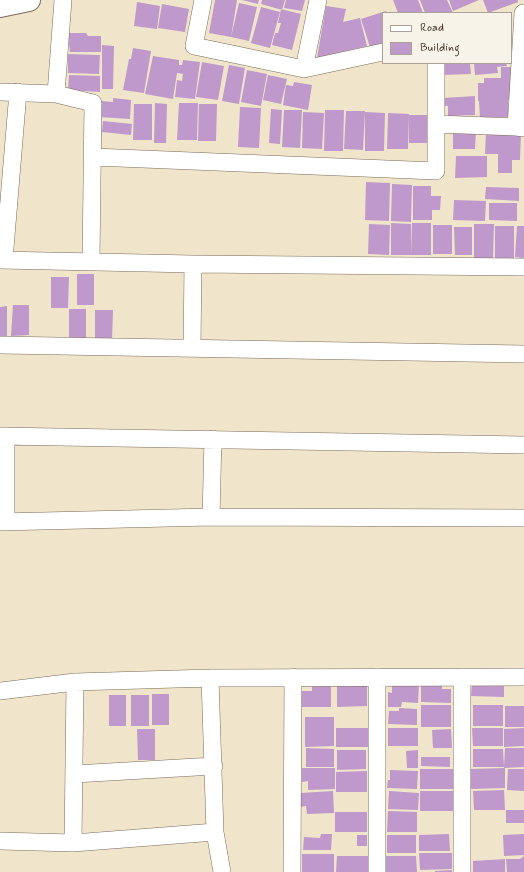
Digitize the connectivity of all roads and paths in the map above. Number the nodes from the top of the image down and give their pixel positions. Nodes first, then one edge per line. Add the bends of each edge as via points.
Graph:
1 (29, 0) edge
2 (63, 0) edge
3 (204, 0) edge
4 (318, 0) edge
5 (0, 6) edge
6 (519, 14) edge
7 (382, 52) edge
8 (436, 64) edge
9 (304, 69) junction
10 (0, 92) edge
11 (18, 92) junction
12 (56, 94) junction
13 (437, 124) junction
14 (520, 127) edge
15 (94, 157) junction
16 (2, 260) edge
17 (91, 261) junction
18 (193, 264) junction
19 (524, 267) edge
20 (0, 346) edge
21 (192, 348) junction
22 (524, 354) edge
23 (3, 436) edge
24 (213, 439) junction
25 (524, 444) edge
26 (211, 517) junction
27 (524, 518) edge
28 (3, 522) edge
29 (293, 677) junction
30 (377, 677) junction
31 (462, 677) junction
32 (524, 677) edge
33 (210, 678) junction
34 (75, 682) junction
35 (0, 691) edge
36 (214, 766) junction
37 (74, 774) junction
38 (215, 832) junction
39 (0, 842) edge
40 (73, 843) junction
41 (222, 872) edge
42 (292, 872) edge
43 (377, 872) edge
44 (462, 872) edge

1 - 5 highway
2 - 12 street
3 - 9 street via 194,46
4 - 9 street
6 - 14 street
7 - 9 street
8 - 13 street
10 - 11 street
11 - 12 street
11 - 16 street
12 - 15 street via 93,102
13 - 14 street
13 - 15 street via 436,171
15 - 17 street
16 - 17 street
17 - 18 street
18 - 19 street
18 - 21 street
20 - 21 street
21 - 22 street
23 - 24 street
23 - 28 street
24 - 25 street
24 - 26 street
26 - 27 street
26 - 28 street
29 - 30 street
29 - 33 street
29 - 42 street
30 - 31 street
30 - 43 street
31 - 32 street
31 - 44 street
33 - 34 street
33 - 36 street
34 - 35 street
34 - 37 street
36 - 37 street
36 - 38 street
37 - 40 street
38 - 40 street
38 - 41 street
39 - 40 street

